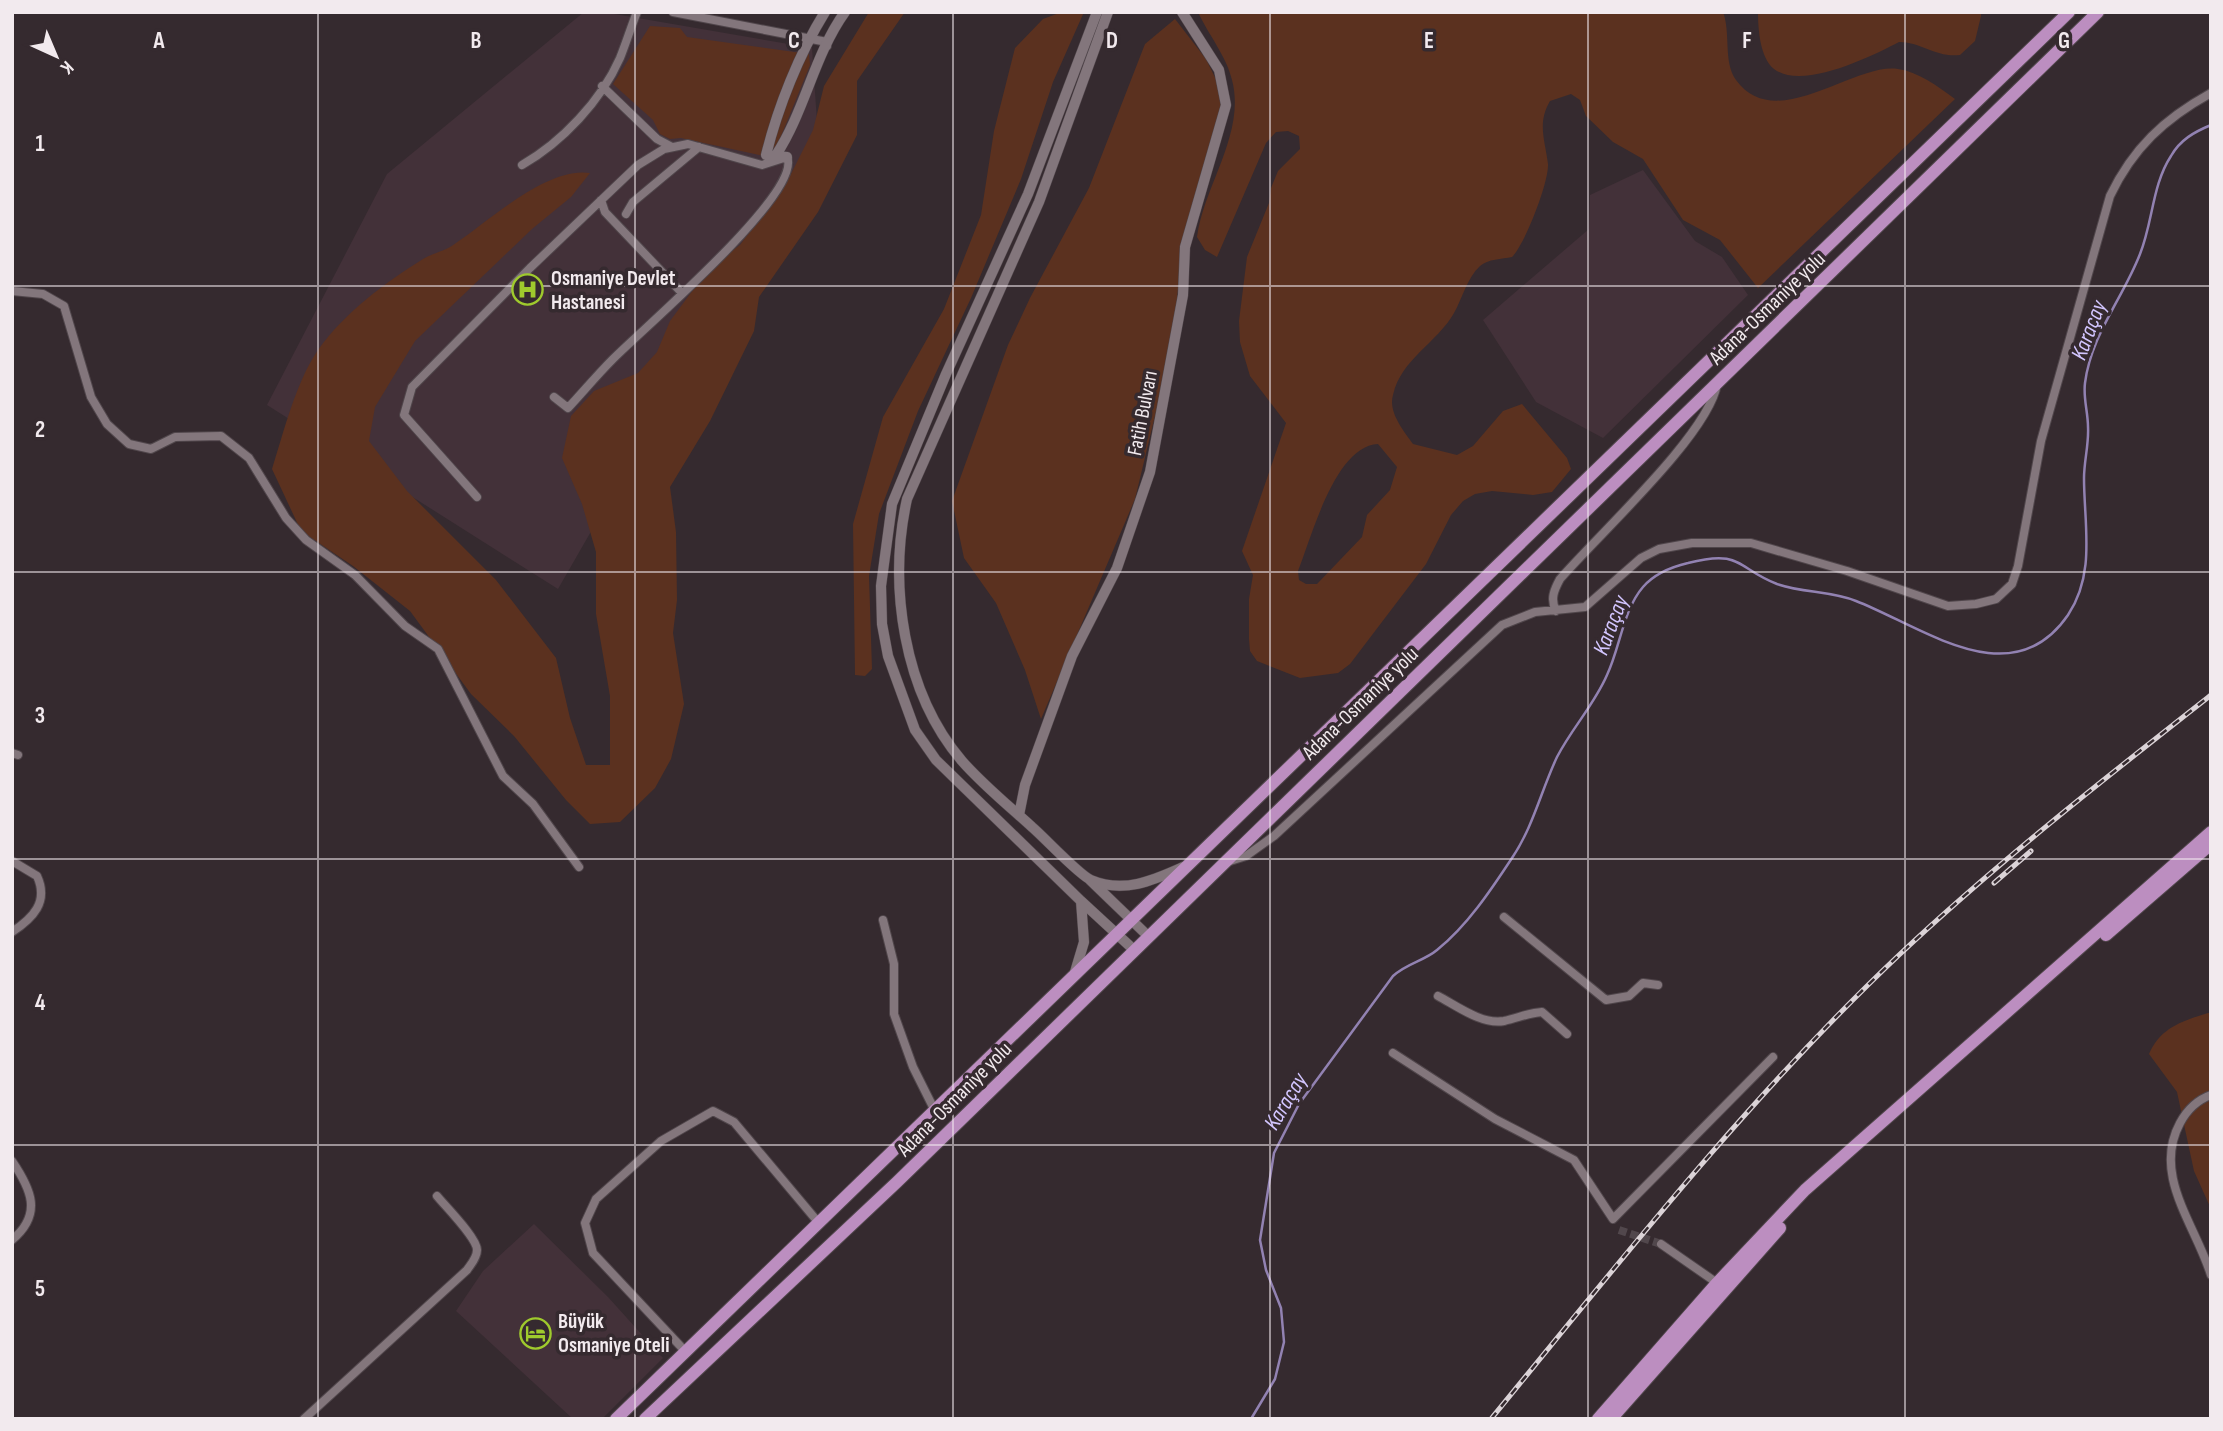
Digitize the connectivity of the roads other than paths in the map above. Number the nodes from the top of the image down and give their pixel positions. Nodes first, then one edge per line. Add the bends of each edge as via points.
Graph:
1 (637, 12) edge
2 (673, 12) edge
3 (825, 12) edge
4 (845, 12) edge
5 (1097, 12) edge
6 (1108, 12) edge
7 (1182, 12) edge
8 (2068, 12) edge
9 (2098, 12) edge
10 (808, 38) junction
11 (827, 46) junction
12 (602, 86) junction
13 (2211, 93) edge
14 (672, 147) junction
15 (699, 147) junction
16 (787, 156) junction
17 (522, 165) dead end
18 (601, 200) junction
19 (626, 214) dead end
20 (12, 291) edge
21 (682, 293) junction
22 (1717, 384) junction
23 (554, 397) dead end
24 (477, 497) dead end
25 (1556, 611) junction
26 (1019, 815) junction
27 (2211, 832) edge
28 (2208, 847) edge
29 (12, 861) edge
30 (1190, 864) junction
31 (1220, 864) junction
32 (579, 867) dead end
33 (1090, 880) junction
34 (1081, 901) junction
35 (1504, 917) dead end
36 (1131, 918) junction
37 (883, 920) dead end
38 (12, 932) edge
39 (1115, 933) junction
40 (1147, 935) junction
41 (1133, 949) junction
42 (1075, 971) junction
43 (1658, 985) dead end
44 (1438, 996) dead end
45 (1567, 1034) dead end
46 (1394, 1053) dead end
47 (1773, 1057) dead end
48 (2211, 1094) edge
49 (934, 1109) junction
50 (12, 1161) edge
51 (438, 1196) dead end
52 (1613, 1219) junction
53 (818, 1222) junction
54 (1619, 1230) tunnel mouth
55 (12, 1240) edge
56 (1661, 1244) tunnel mouth
57 (2211, 1275) edge
58 (1721, 1286) junction
59 (685, 1351) junction
60 (304, 1419) edge
61 (616, 1419) edge
62 (645, 1419) edge
63 (1598, 1419) edge
64 (1611, 1419) edge

1 - 12 street via 619,60
2 - 10 street
3 - 10 street
4 - 11 street
5 - 34 street via 1028,194 892,504 881,586 888,656 915,730 936,760
6 - 26 street via 1040,202 930,443 900,529 900,617 932,714 962,761
7 - 26 street, Fatih Bulvarı via 1219,70 1226,105 1185,247 1183,295 1150,472 1118,568 1072,656 1025,785
8 - 30 highway, Adana-Osmaniye yolu
9 - 22 highway, Adana-Osmaniye yolu
10 - 11 street via 827,42
10 - 16 street via 766,155
11 - 16 street via 776,155
12 - 14 street via 657,139
12 - 17 street via 559,141
13 - 25 street via 2146,140 2124,166 2110,196 2041,442 2018,566 2012,584 1996,599 1948,606 1751,543 1692,543 1659,549 1641,558 1586,607
14 - 15 street
14 - 18 street via 638,165
15 - 16 street via 762,165
15 - 19 street via 658,179
16 - 21 street via 787,177 762,213
18 - 21 street via 605,212
18 - 24 street via 412,387 404,415
20 - 32 street via 43,294 64,306 91,397 107,424 129,444 151,449 175,438 220,436 249,458 286,518 306,540 355,575 405,626 438,649 503,776 533,804
21 - 23 street via 568,408
22 - 25 street via 1714,400 1694,433 1560,579 1554,590
22 - 31 highway, Adana-Osmaniye yolu
25 - 31 street via 1535,612 1502,625 1274,836 1246,856
26 - 33 street
27 - 58 highway via 1805,1190
28 - 58 highway via 1808,1198
29 - 38 street via 37,876 42,898 37,911
30 - 33 street via 1149,883 1127,887
30 - 36 highway, Adana-Osmaniye yolu
31 - 40 highway, Adana-Osmaniye yolu
33 - 36 street
34 - 39 street
34 - 42 street via 1084,942
35 - 43 street via 1606,999 1629,996 1643,983
36 - 39 highway, Adana-Osmaniye yolu
36 - 40 street
37 - 49 street via 894,964 894,1014
39 - 41 street
39 - 42 highway, Adana-Osmaniye yolu
40 - 41 highway, Adana-Osmaniye yolu
41 - 62 highway, Adana-Osmaniye yolu via 897,1182
42 - 49 highway, Adana-Osmaniye yolu
44 - 45 street via 1478,1017 1502,1021 1542,1012
46 - 52 street via 1494,1119 1574,1160
47 - 52 street
48 - 57 street via 2185,1115 2169,1150 2172,1181
49 - 53 highway, Adana-Osmaniye yolu
50 - 55 street via 32,1194 32,1208
51 - 60 street via 473,1239 475,1258
52 - 54 street
53 - 59 highway, Adana-Osmaniye yolu
53 - 59 street via 734,1122 713,1111 661,1140 596,1199 585,1223 593,1253
56 - 58 street
58 - 63 highway
58 - 64 highway
59 - 61 highway, Adana-Osmaniye yolu

